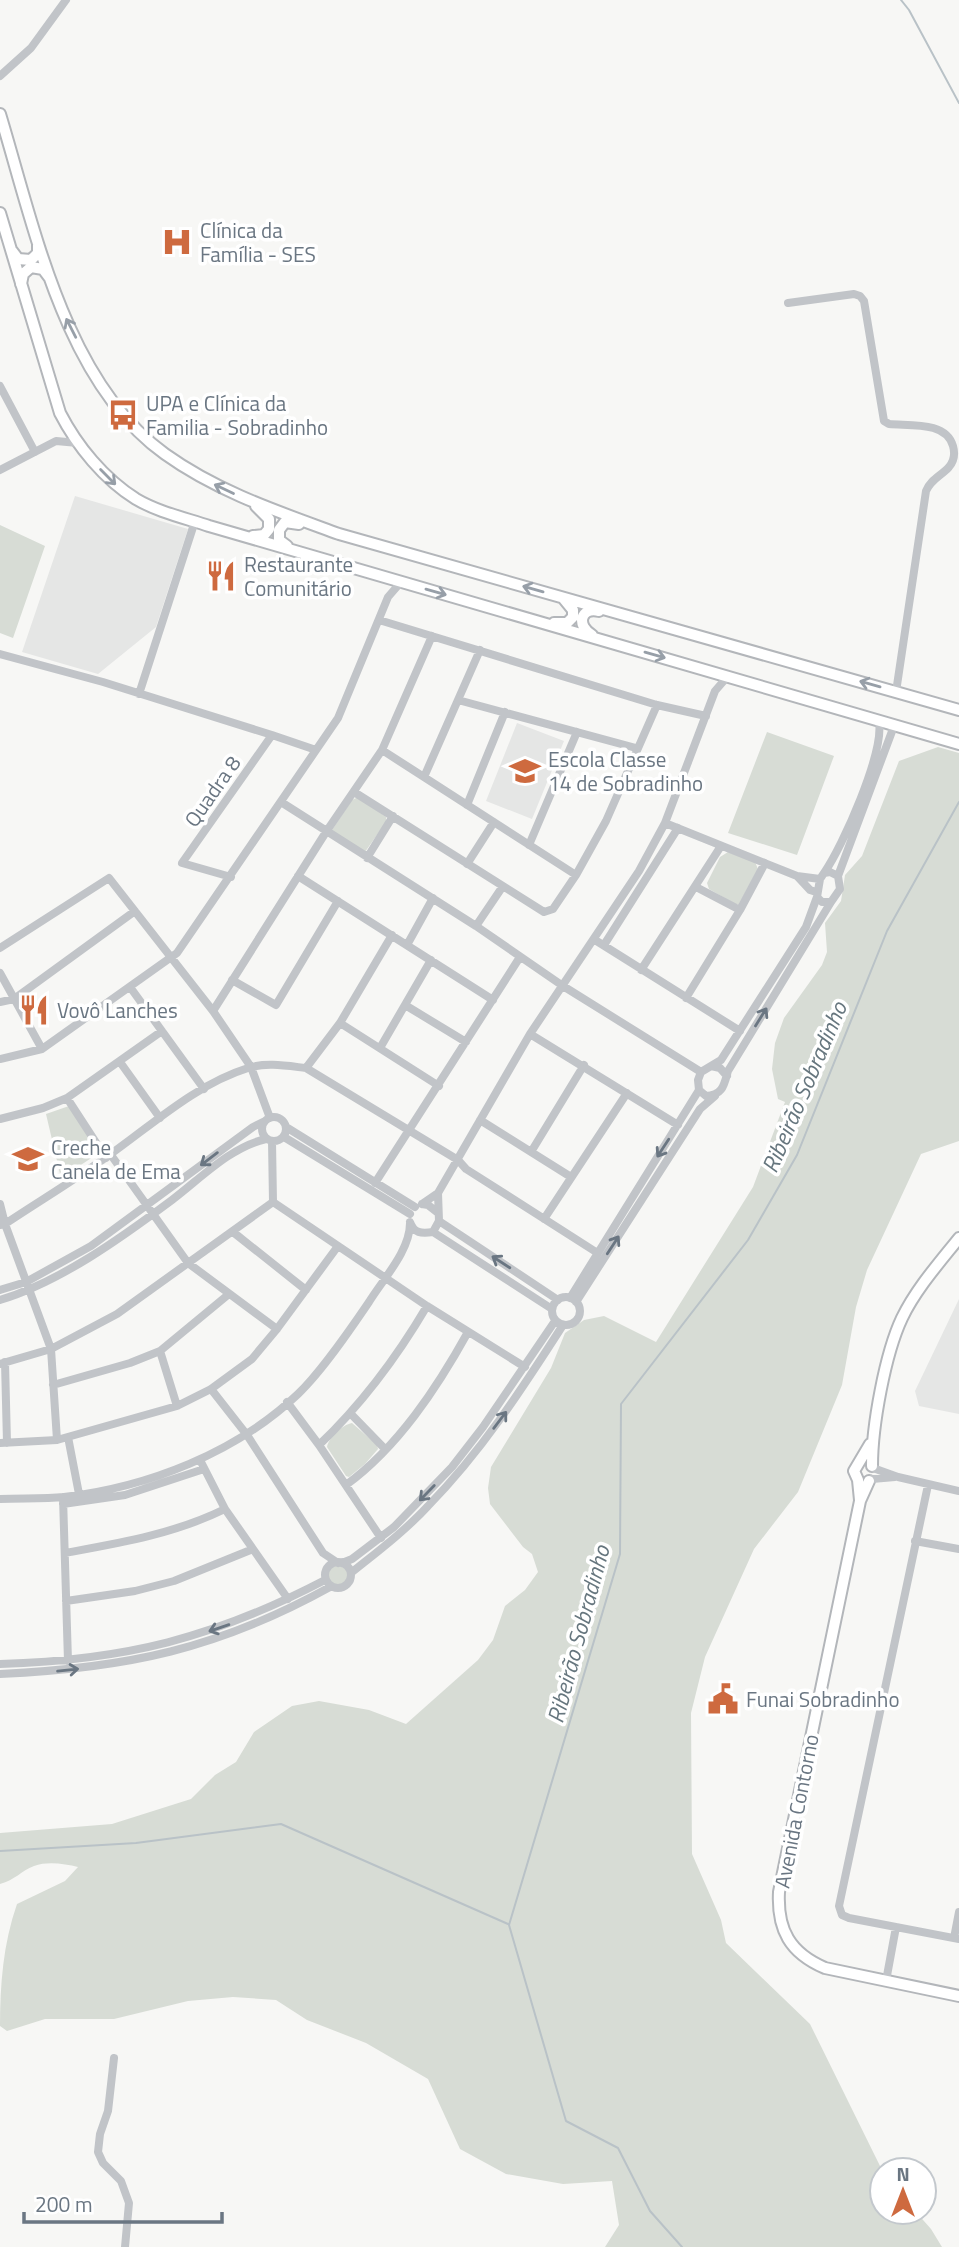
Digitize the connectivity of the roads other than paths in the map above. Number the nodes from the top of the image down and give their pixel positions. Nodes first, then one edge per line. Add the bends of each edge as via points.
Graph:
1 (66, 0) edge
2 (0, 76) edge
3 (0, 114) edge
4 (0, 213) edge
5 (39, 241) junction
6 (6, 245) edge
7 (50, 279) junction
8 (21, 284) junction
9 (788, 303) dead end
10 (0, 386) edge
11 (65, 421) junction
12 (56, 441) junction
13 (79, 443) junction
14 (35, 452) junction
15 (0, 471) edge
16 (252, 502) junction
17 (195, 521) junction
18 (339, 534) junction
19 (246, 536) junction
20 (291, 550) junction
21 (379, 575) junction
22 (401, 582) junction
23 (388, 597) junction
24 (560, 597) junction
25 (510, 614) junction
26 (643, 619) junction
27 (379, 620) junction
28 (432, 636) junction
29 (601, 640) junction
30 (480, 650) junction
31 (0, 654) edge
32 (706, 670) junction
33 (728, 676) junction
34 (715, 691) junction
35 (896, 692) junction
36 (139, 694) junction
37 (458, 700) junction
38 (657, 705) junction
39 (959, 710) edge
40 (505, 712) junction
41 (706, 716) junction
42 (879, 722) junction
43 (894, 726) junction
44 (577, 732) junction
45 (272, 735) junction
46 (959, 744) edge
47 (636, 748) junction
48 (316, 750) junction
49 (382, 750) junction
50 (424, 777) junction
51 (354, 792) junction
52 (281, 802) junction
53 (467, 805) junction
54 (393, 816) junction
55 (494, 822) junction
56 (665, 823) junction
57 (678, 828) junction
58 (326, 832) junction
59 (529, 845) junction
60 (721, 846) junction
61 (368, 858) junction
62 (765, 863) junction
63 (467, 864) junction
64 (576, 875) junction
65 (298, 876) junction
66 (797, 876) junction
67 (822, 876) junction
68 (838, 876) junction
69 (231, 877) junction
70 (503, 886) junction
71 (696, 887) junction
72 (816, 895) junction
73 (433, 898) junction
74 (338, 901) junction
75 (831, 902) junction
76 (740, 910) junction
77 (135, 911) junction
78 (476, 926) junction
79 (392, 935) junction
80 (595, 940) junction
81 (407, 945) junction
82 (604, 945) junction
83 (0, 948) edge
84 (520, 957) junction
85 (171, 958) junction
86 (431, 960) junction
87 (641, 970) junction
88 (0, 973) edge
89 (232, 980) junction
90 (564, 986) junction
91 (130, 987) junction
92 (686, 998) junction
93 (15, 999) junction
94 (493, 1000) junction
95 (0, 1002) edge
96 (405, 1005) junction
97 (213, 1011) junction
98 (340, 1023) junction
99 (162, 1031) junction
100 (740, 1031) junction
101 (530, 1034) junction
102 (466, 1042) junction
103 (380, 1048) junction
104 (42, 1049) junction
105 (0, 1059) edge
106 (120, 1062) junction
107 (584, 1065) junction
108 (711, 1066) junction
109 (251, 1067) junction
110 (306, 1068) junction
111 (701, 1072) junction
112 (727, 1076) junction
113 (439, 1086) junction
114 (204, 1089) junction
115 (699, 1090) junction
116 (627, 1093) junction
117 (715, 1095) junction
118 (67, 1098) junction
119 (160, 1118) junction
120 (0, 1119) edge
121 (268, 1119) junction
122 (480, 1120) junction
123 (677, 1125) junction
124 (411, 1130) junction
125 (285, 1132) junction
126 (269, 1140) junction
127 (531, 1152) junction
128 (108, 1156) junction
129 (458, 1160) junction
130 (571, 1177) junction
131 (375, 1183) junction
132 (438, 1193) junction
133 (273, 1202) junction
134 (0, 1204) edge
135 (147, 1205) junction
136 (414, 1212) junction
137 (153, 1214) junction
138 (438, 1217) junction
139 (544, 1219) junction
140 (3, 1224) edge
141 (233, 1232) junction
142 (433, 1232) junction
143 (423, 1234) junction
144 (959, 1238) edge
145 (405, 1244) junction
146 (338, 1246) junction
147 (596, 1252) junction
148 (188, 1263) junction
149 (385, 1277) junction
150 (26, 1282) junction
151 (0, 1290) edge
152 (306, 1290) junction
153 (29, 1291) junction
154 (229, 1294) junction
155 (0, 1300) edge
156 (558, 1300) junction
157 (573, 1300) junction
158 (426, 1306) junction
159 (552, 1309) junction
160 (559, 1323) junction
161 (277, 1329) junction
162 (468, 1332) junction
163 (51, 1349) junction
164 (160, 1351) junction
165 (3, 1363) edge
166 (525, 1367) junction
167 (53, 1385) junction
168 (211, 1389) junction
169 (287, 1402) junction
170 (177, 1406) junction
171 (350, 1413) junction
172 (247, 1435) junction
173 (68, 1437) junction
174 (57, 1440) junction
175 (872, 1442) junction
176 (4, 1443) edge
177 (319, 1445) junction
178 (385, 1449) junction
179 (200, 1460) junction
180 (860, 1464) junction
181 (204, 1469) junction
182 (869, 1475) junction
183 (346, 1485) junction
184 (928, 1485) junction
185 (959, 1491) edge
186 (79, 1494) junction
187 (0, 1499) edge
188 (63, 1501) junction
189 (225, 1509) junction
190 (381, 1538) junction
191 (915, 1541) junction
192 (253, 1549) junction
193 (959, 1549) edge
194 (65, 1553) junction
195 (323, 1553) junction
196 (340, 1563) junction
197 (351, 1573) junction
198 (327, 1580) junction
199 (288, 1599) junction
200 (66, 1601) junction
201 (68, 1661) junction
202 (0, 1664) edge
203 (0, 1674) edge
204 (959, 1912) edge
205 (896, 1927) junction
206 (956, 1939) edge
207 (886, 1981) junction
208 (959, 1996) edge
209 (114, 2058) dead end
210 (125, 2247) edge

1 - 2 street via 31,48
3 - 5 main road
4 - 6 main road
5 - 6 main road via 38,253 31,260 18,259
5 - 7 main road
6 - 8 main road
7 - 8 main road via 43,269 32,267 23,274
16 -> 7 main road via 163,453 123,415 93,373
8 - 11 main road
9 - 35 street via 860,296 884,421 938,428 955,450 950,467 926,491
10 - 14 street
11 - 12 street
11 - 13 main road
12 - 13 street
12 - 14 street
13 -> 17 main road via 93,462 138,500
14 - 15 street
16 - 18 main road
16 - 19 main road via 269,519 269,529 264,535
17 - 19 main road
17 - 36 street
18 - 20 main road via 285,522 279,540
24 -> 18 main road
19 - 20 main road
20 - 21 main road
21 - 22 main road
21 - 23 street
22 - 23 street
22 -> 25 main road
23 - 27 street
24 - 25 main road via 573,610 567,623
24 - 26 main road
25 - 29 main road
26 - 29 main road via 593,610 584,614 581,625
35 -> 26 main road
27 - 28 street
27 - 48 street via 338,718
28 - 30 street
28 - 49 street
29 -> 32 main road
30 - 37 street
30 - 38 street
31 - 36 street
32 - 33 main road
32 - 34 street
33 - 34 street
33 - 42 main road
34 - 41 street
35 - 39 main road
36 - 45 street
37 - 40 street
37 - 50 street
38 - 41 street
38 - 47 street
40 - 44 street
40 - 53 street
41 - 56 street
42 - 43 main road
42 - 67 street via 881,733 870,772 836,857
43 - 46 main road
43 - 68 street
44 - 47 street
44 - 59 street
45 - 48 street
45 - 69 street, Quadra 8 via 182,863
47 - 64 street via 606,821
48 - 52 street
49 - 50 street
49 - 51 street
50 - 53 street
51 - 54 street
51 - 58 street
52 - 58 street
52 - 69 street
53 - 55 street
54 - 61 street
54 - 63 street
55 - 59 street
55 - 63 street
56 - 57 street
56 - 80 street
57 - 60 street
57 - 82 street
58 - 61 street
58 - 65 street
59 - 64 street
60 - 62 street
60 - 71 street
61 - 73 street
62 - 66 street
62 - 76 street
63 - 70 street
64 - 70 street via 549,912
65 - 74 street
65 - 89 street
66 - 67 street
66 - 72 street
67 - 68 street via 831,872
67 - 72 street
68 - 75 street via 840,889
69 - 85 street
70 - 78 street
71 - 76 street
71 - 87 street
72 - 75 street via 822,902
72 - 100 street via 806,927
73 - 78 street
73 - 81 street
74 - 79 street
74 - 89 street via 276,1005
112 -> 75 street
76 - 92 street
77 - 83 street via 109,878
77 - 85 street
77 - 93 street
78 - 84 street
79 - 81 street
79 - 98 street
80 - 82 street
80 - 90 street
81 - 86 street
82 - 87 street
84 - 90 street
84 - 94 street
85 - 91 street
85 - 97 street
86 - 94 street
86 - 96 street
87 - 92 street
88 - 93 street
89 - 97 street
90 - 101 street
90 - 111 street
91 - 99 street
91 - 104 street
92 - 100 street
93 - 95 street
93 - 104 street
94 - 102 street
96 - 102 street
96 - 103 street
97 - 109 street
98 - 103 street
98 - 110 street
99 - 106 street
99 - 114 street
100 - 108 street via 721,1060
101 - 107 street
101 - 122 street
102 - 113 street
103 - 113 street
104 - 105 street
106 - 118 street
106 - 119 street
107 - 116 street
107 - 127 street
108 - 111 street
108 - 112 street
109 - 110 street
109 - 114 street
109 - 121 street
110 - 124 street
111 - 115 street
112 - 117 street
113 - 124 street
114 - 119 street
115 - 117 street via 706,1096
115 - 123 street
116 - 123 street
116 - 130 street
157 -> 117 street via 700,1109
118 - 120 street
118 - 128 street
119 - 128 street
121 - 125 street via 282,1120
121 - 126 street via 261,1130
121 -> 135 street
122 - 127 street
122 - 129 street
123 -> 147 street
124 - 129 street
124 - 131 street
125 - 126 street
125 - 131 street
125 - 136 street
126 - 133 street
126 - 137 street via 242,1147
127 - 130 street
128 - 135 street
128 - 140 street
129 - 132 street
129 - 139 street
130 - 139 street
131 - 136 street
132 - 136 street
132 - 138 street
133 - 141 street
133 - 146 street
134 - 140 street
135 - 137 street
135 - 150 street via 91,1246
136 - 138 street via 434,1208
136 - 143 street via 414,1230
136 - 145 street
137 - 148 street
137 - 153 street
138 - 142 street
156 -> 138 street
139 - 147 street
140 - 150 street
141 - 148 street
141 - 152 street
142 - 143 street
142 - 159 street
143 - 145 street
144 - 175 main road via 902,1319 889,1353
145 - 149 street
146 - 149 street
146 - 152 street
147 - 157 street
148 - 154 street
148 - 163 street via 117,1314
149 - 158 street
149 - 169 street via 352,1327
150 - 151 street
150 - 153 street
152 - 161 street
153 - 155 street
153 - 163 street
154 - 161 street
154 - 164 street
156 - 157 street
156 - 159 street
157 - 160 street via 580,1310 578,1318 571,1324
158 - 162 street
158 - 171 street via 402,1348
159 - 160 street
160 - 166 street
197 -> 160 street via 428,1507 474,1454 505,1413
161 - 168 street via 252,1359
162 - 166 street
162 - 178 street via 405,1428
163 - 165 street
163 - 167 street
164 - 167 street
164 - 170 street
165 - 176 street
166 -> 190 street via 453,1466
167 - 174 street
168 - 170 street
168 - 172 street
169 - 172 street
169 - 177 street
170 - 173 street
171 - 177 street
171 - 178 street
172 - 179 street
172 - 195 street
173 - 174 street
173 - 186 street
174 - 176 street
175 - 180 main road
175 - 182 main road
177 - 183 street
178 - 183 street
179 - 181 street
179 - 186 street via 128,1485
180 - 182 main road via 864,1462
180 - 182 main road via 854,1471
181 - 188 street via 137,1492
181 - 189 street
182 - 184 street
182 - 207 main road, Avenida Contorno via 778,1903 786,1935 802,1957 825,1968
183 - 190 street
184 - 185 street
184 - 191 street
186 - 188 street
187 - 188 street
188 - 194 street
189 - 192 street
189 - 194 street via 166,1533
190 - 196 street
191 - 193 street
191 - 205 street via 839,1906 849,1918
192 - 199 street
192 - 200 street via 174,1581
194 - 200 street
195 - 196 street
195 - 198 street
196 - 197 street
196 - 198 street
197 - 198 street via 344,1586
198 - 199 street
203 -> 198 street via 71,1670 163,1655 236,1632 296,1605
199 -> 201 street via 182,1640
200 - 201 street
201 - 202 street
204 - 206 street
205 - 206 street
205 - 207 street
207 - 208 main road, Avenida Contorno
209 - 210 street via 98,2151 103,2164 121,2181 129,2203

